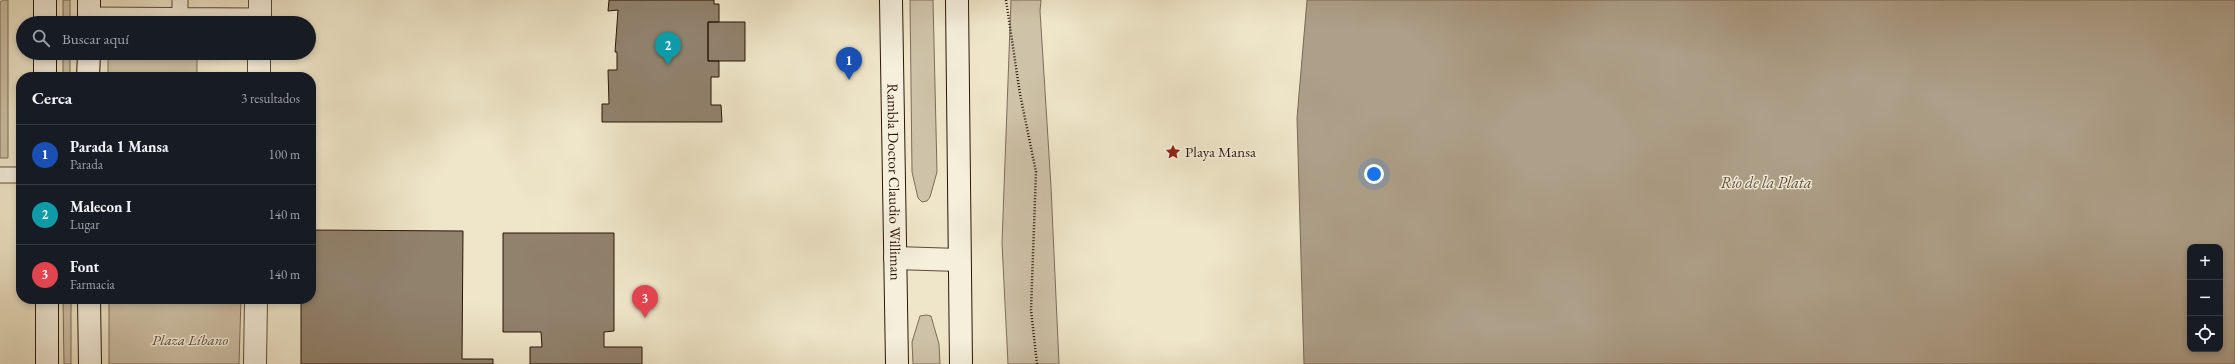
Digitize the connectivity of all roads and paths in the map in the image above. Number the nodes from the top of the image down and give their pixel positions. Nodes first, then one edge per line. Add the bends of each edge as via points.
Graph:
1 (45, 0) edge
2 (891, 0) edge
3 (957, 0) edge
4 (1006, 0) edge
5 (180, 7) edge
6 (89, 13) edge
7 (260, 13) edge
8 (45, 16) edge
9 (45, 60) edge
10 (89, 60) edge
11 (259, 60) edge
12 (45, 72) edge
13 (88, 72) edge
14 (259, 72) edge
15 (0, 175) edge
16 (16, 175) edge
17 (895, 258) junction
18 (960, 260) junction
19 (47, 304) edge
20 (89, 304) edge
21 (256, 304) edge
22 (47, 364) edge
23 (90, 364) edge
24 (254, 364) edge
25 (897, 364) edge
26 (961, 364) edge
27 (1037, 364) edge

1 - 8 main road
2 - 17 main road, Rambla Doctor Claudio Williman
3 - 18 main road
4 - 27 path via 1020,94 1036,172 1031,310
5 - 6 lane
5 - 7 lane
9 - 12 main road
10 - 13 main road
11 - 14 main road
15 - 16 lane
17 - 18 main road
17 - 25 main road, Rambla Doctor Claudio Williman
18 - 26 main road
19 - 22 main road
20 - 23 main road
21 - 24 main road

